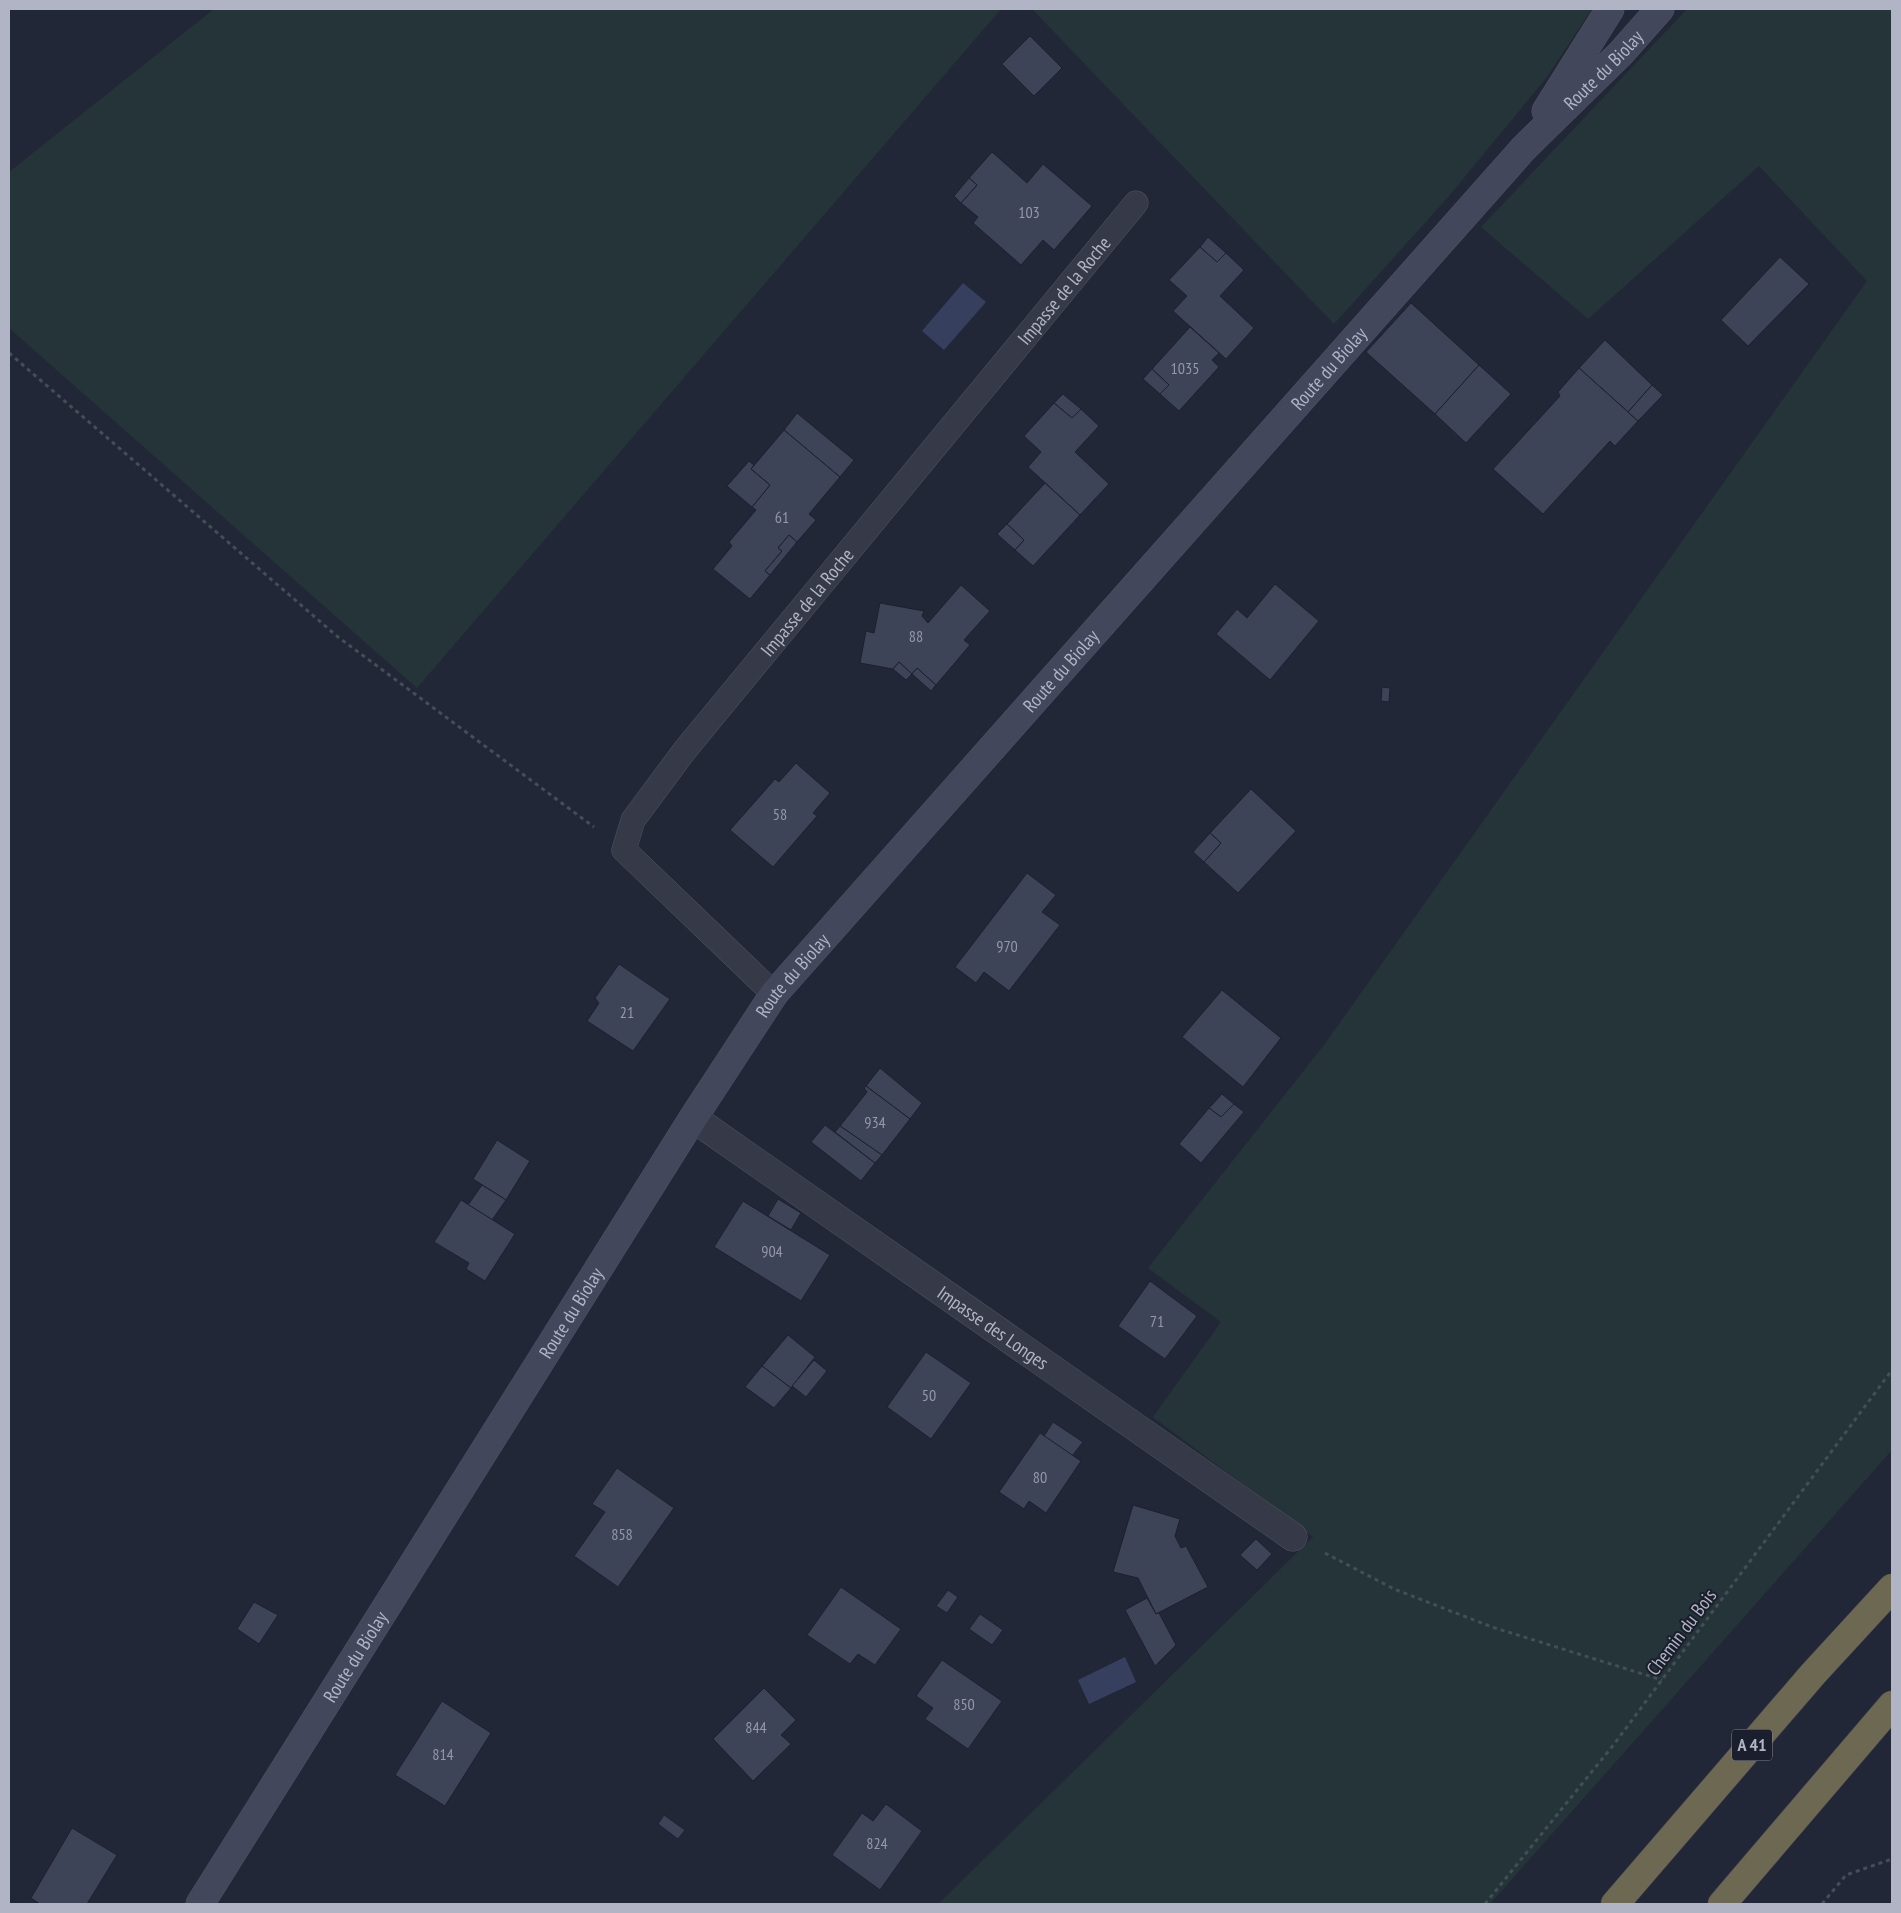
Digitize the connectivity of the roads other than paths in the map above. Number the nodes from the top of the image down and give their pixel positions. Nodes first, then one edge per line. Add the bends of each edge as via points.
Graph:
1 (1610, 9) edge
2 (1660, 9) edge
3 (1522, 149) junction
4 (1136, 203) dead end
5 (774, 994) junction
6 (693, 1118) junction
7 (1293, 1537) road end
8 (1892, 1588) edge
9 (1892, 1705) edge
10 (200, 1904) edge
11 (1615, 1904) edge
12 (1722, 1904) edge

1 - 3 street, Route du Biolay
2 - 3 street, Route du Biolay via 1621,53
3 - 5 street, Route du Biolay
4 - 5 lane, Impasse de la Roche via 685,750 632,820 624,850
5 - 6 street, Route du Biolay
6 - 7 street, Impasse des Longes
6 - 10 street, Route du Biolay
8 - 11 highway, A 41 via 1807,1681
9 - 12 highway

